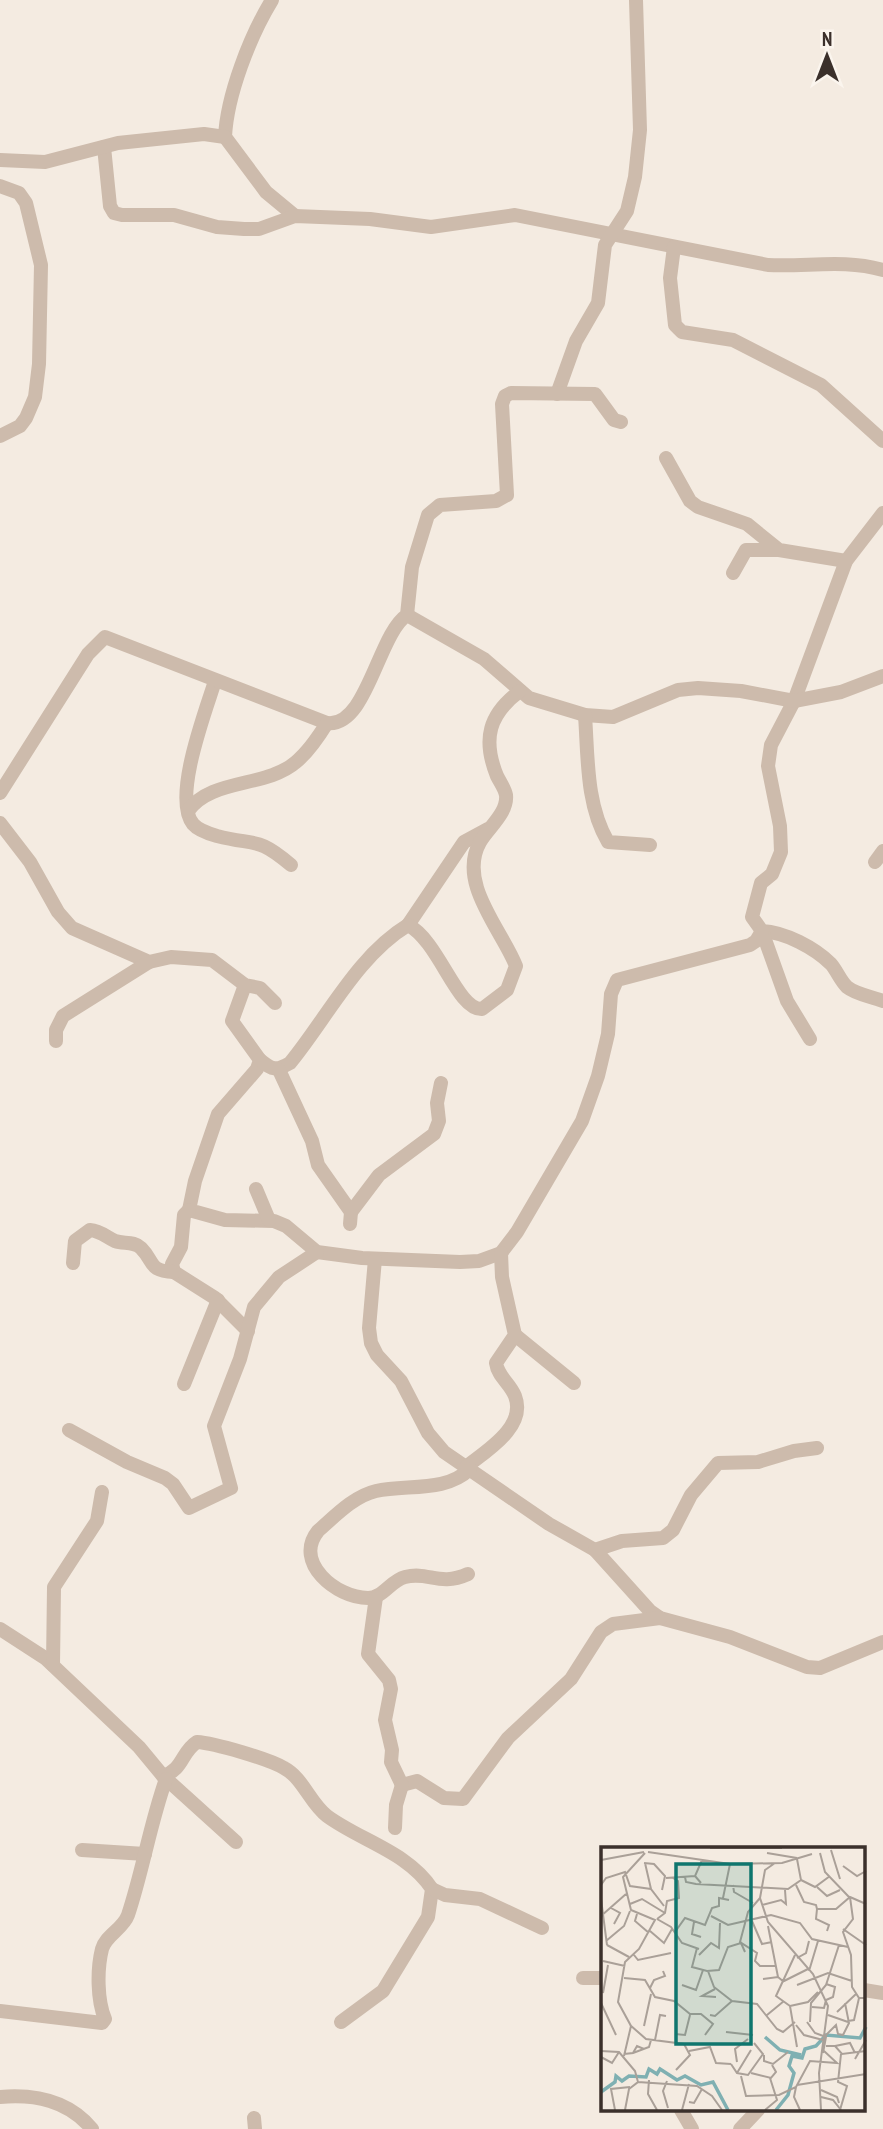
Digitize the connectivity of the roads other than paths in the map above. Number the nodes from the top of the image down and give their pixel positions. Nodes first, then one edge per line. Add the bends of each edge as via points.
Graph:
1 (272, 0) edge
2 (636, 0) edge
3 (225, 137) junction
4 (104, 147) junction
5 (0, 160) edge
6 (0, 186) edge
7 (295, 216) junction
8 (613, 233) junction
9 (674, 247) junction
10 (883, 270) edge
11 (557, 394) junction
12 (621, 422) dead end
13 (0, 436) edge
14 (883, 442) edge
15 (666, 458) dead end
16 (883, 513) edge
17 (779, 550) junction
18 (846, 561) junction
19 (733, 573) dead end
20 (407, 615) junction
21 (883, 676) edge
22 (215, 681) junction
23 (520, 691) junction
24 (794, 701) junction
25 (585, 715) junction
26 (327, 723) junction
27 (0, 793) edge
28 (188, 811) junction
29 (0, 823) edge
30 (489, 829) junction
31 (650, 845) dead end
32 (292, 864) dead end
33 (408, 925) junction
34 (762, 931) junction
35 (149, 962) junction
36 (245, 985) junction
37 (883, 1001) edge
38 (275, 1003) dead end
39 (810, 1039) dead end
40 (56, 1041) dead end
41 (260, 1060) junction
42 (279, 1070) junction
43 (441, 1083) dead end
44 (256, 1189) dead end
45 (189, 1210) junction
46 (269, 1220) junction
47 (317, 1252) junction
48 (501, 1253) junction
49 (374, 1259) junction
50 (73, 1263) dead end
51 (174, 1272) junction
52 (218, 1300) junction
53 (248, 1331) junction
54 (514, 1335) junction
55 (574, 1383) dead end
56 (184, 1384) dead end
57 (69, 1430) dead end
58 (817, 1448) dead end
59 (468, 1468) junction
60 (103, 1492) dead end
61 (595, 1550) junction
62 (468, 1574) dead end
63 (376, 1597) junction
64 (660, 1618) junction
65 (0, 1629) edge
66 (883, 1642) edge
67 (53, 1665) junction
68 (164, 1778) junction
69 (402, 1785) junction
70 (395, 1828) dead end
71 (236, 1842) dead end
72 (82, 1850) dead end
73 (145, 1854) junction
74 (432, 1889) junction
75 (542, 1928) dead end
76 (583, 1978) dead end
77 (601, 1978) edge
78 (0, 2011) edge
79 (341, 2022) dead end
80 (0, 2097) edge
81 (682, 2112) edge
82 (756, 2112) edge
83 (92, 2129) edge
84 (692, 2129) edge
85 (740, 2129) edge

1 - 3 street via 242,66
2 - 8 street via 638,156 627,211
3 - 4 street via 192,135
3 - 7 street via 266,192
4 - 5 street via 45,162
4 - 7 street via 114,213 174,215 244,229 259,229
6 - 13 street via 19,193 26,203 41,265 42,302 35,397 20,426
7 - 8 street via 431,227 515,215
8 - 9 street
8 - 11 street via 605,245 598,303 576,341
9 - 10 street via 768,265 839,262
9 - 14 street via 670,278 675,325 682,331 733,340 821,385
11 - 12 street via 595,394 614,420
11 - 20 street via 511,393 502,400 507,495 496,501 440,505 428,515 412,567
15 - 17 street via 690,501 747,524
16 - 18 street
17 - 18 street
17 - 19 street via 746,550
18 - 24 street
20 - 23 street via 484,659
20 - 26 street via 393,627 374,675 353,708 342,720
21 - 24 street via 841,692
22 - 26 street
22 - 27 street via 101,638
22 - 28 street via 191,763
23 - 25 street
23 - 30 street via 500,707 492,723 492,757 506,798
24 - 25 street via 698,688 678,690 613,717
24 - 34 street via 771,745 768,766 781,852 753,902 752,917
25 - 31 street via 590,780 601,831 608,842 617,845
26 - 28 street via 291,765 204,795
28 - 32 street via 195,827 267,845
29 - 35 street via 30,862 64,921
30 - 33 street via 464,842
30 - 33 street via 476,851 474,867 477,891 516,966 507,990 482,1009 473,1008 428,941
33 - 42 street via 374,954 297,1055
34 - 37 street via 776,931 792,939 831,965 856,993
34 - 39 street via 787,1001
34 - 48 street via 750,945 617,980 598,1076 582,1121
35 - 36 street via 207,958
35 - 40 street via 63,1016
36 - 38 street via 260,988
36 - 41 street via 232,1021
41 - 42 street
41 - 45 street via 218,1114
42 - 43 street via 312,1141 318,1165 350,1218 379,1175 434,1134
44 - 46 street
45 - 46 street via 225,1220
45 - 51 street via 172,1264
46 - 47 street via 286,1226
47 - 49 street
47 - 53 street via 279,1277 257,1300
48 - 49 street via 480,1261
48 - 54 street
49 - 59 street via 371,1343 401,1381 428,1433 443,1452
50 - 51 street via 75,1241 90,1230 134,1244 152,1266
51 - 52 street
52 - 53 street
52 - 56 street
53 - 57 street via 214,1426 231,1489 189,1508 165,1478
54 - 55 street
54 - 59 street via 496,1363 515,1396 517,1413 511,1428
58 - 61 street via 758,1462 718,1464 663,1538 622,1541
59 - 61 street
59 - 63 street via 463,1476 445,1483 366,1494 313,1537 313,1565 327,1581 347,1595
60 - 67 street via 97,1521 54,1587
61 - 64 street via 636,1598
62 - 63 street via 445,1581 403,1578
63 - 69 street via 368,1654 389,1680 385,1720 391,1762
64 - 66 street via 730,1637 807,1667 820,1668
64 - 69 street via 613,1624 601,1632 571,1679 508,1738 463,1799 444,1798 417,1781
65 - 67 street
67 - 68 street via 139,1747
68 - 71 street
68 - 73 street
68 - 74 street via 183,1763 197,1742 273,1762 288,1769 324,1814 400,1858
69 - 70 street
72 - 73 street
73 - 78 street via 128,1917 102,1951 102,2023
74 - 75 street via 480,1899
74 - 79 street via 428,1917 383,1991
76 - 77 street
80 - 83 street via 45,2097
81 - 84 street
82 - 85 street

